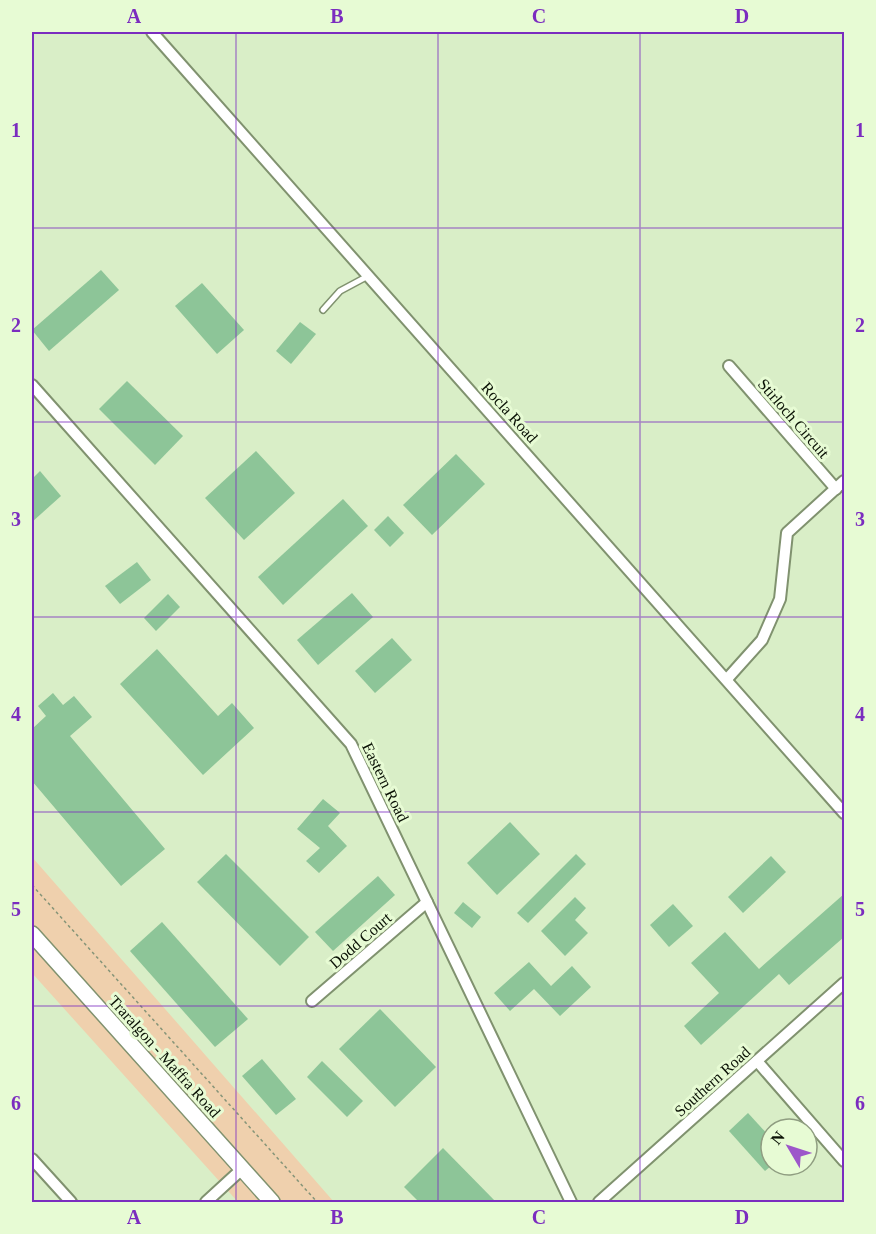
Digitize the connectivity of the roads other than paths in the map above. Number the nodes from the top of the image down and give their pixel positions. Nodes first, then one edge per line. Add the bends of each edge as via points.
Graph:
1 (152, 32) edge
2 (368, 276) junction
3 (323, 310) dead end
4 (729, 366) dead end
5 (32, 385) edge
6 (840, 485) edge
7 (727, 679) junction
8 (844, 813) edge
9 (427, 902) junction
10 (32, 934) edge
11 (844, 983) edge
12 (312, 1001) dead end
13 (757, 1061) junction
14 (32, 1159) edge
15 (844, 1161) edge
16 (242, 1169) junction
17 (71, 1203) edge
18 (206, 1203) edge
19 (272, 1203) edge
20 (571, 1203) edge
21 (599, 1203) edge

1 - 2 street, Rocla Road
2 - 3 lane via 340,291
2 - 7 street, Rocla Road
4 - 6 street, Stirloch Circuit
5 - 9 street, Eastern Road via 351,744
6 - 7 street, Stirloch Circuit via 787,532 780,599 762,640
7 - 8 street, Rocla Road
9 - 12 street, Dodd Court
9 - 20 street, Eastern Road
10 - 16 main road, Traralgon - Maffra Road
11 - 13 street, Southern Road
13 - 15 street
13 - 21 street, Southern Road
14 - 17 street
16 - 18 street
16 - 19 main road, Traralgon - Maffra Road

